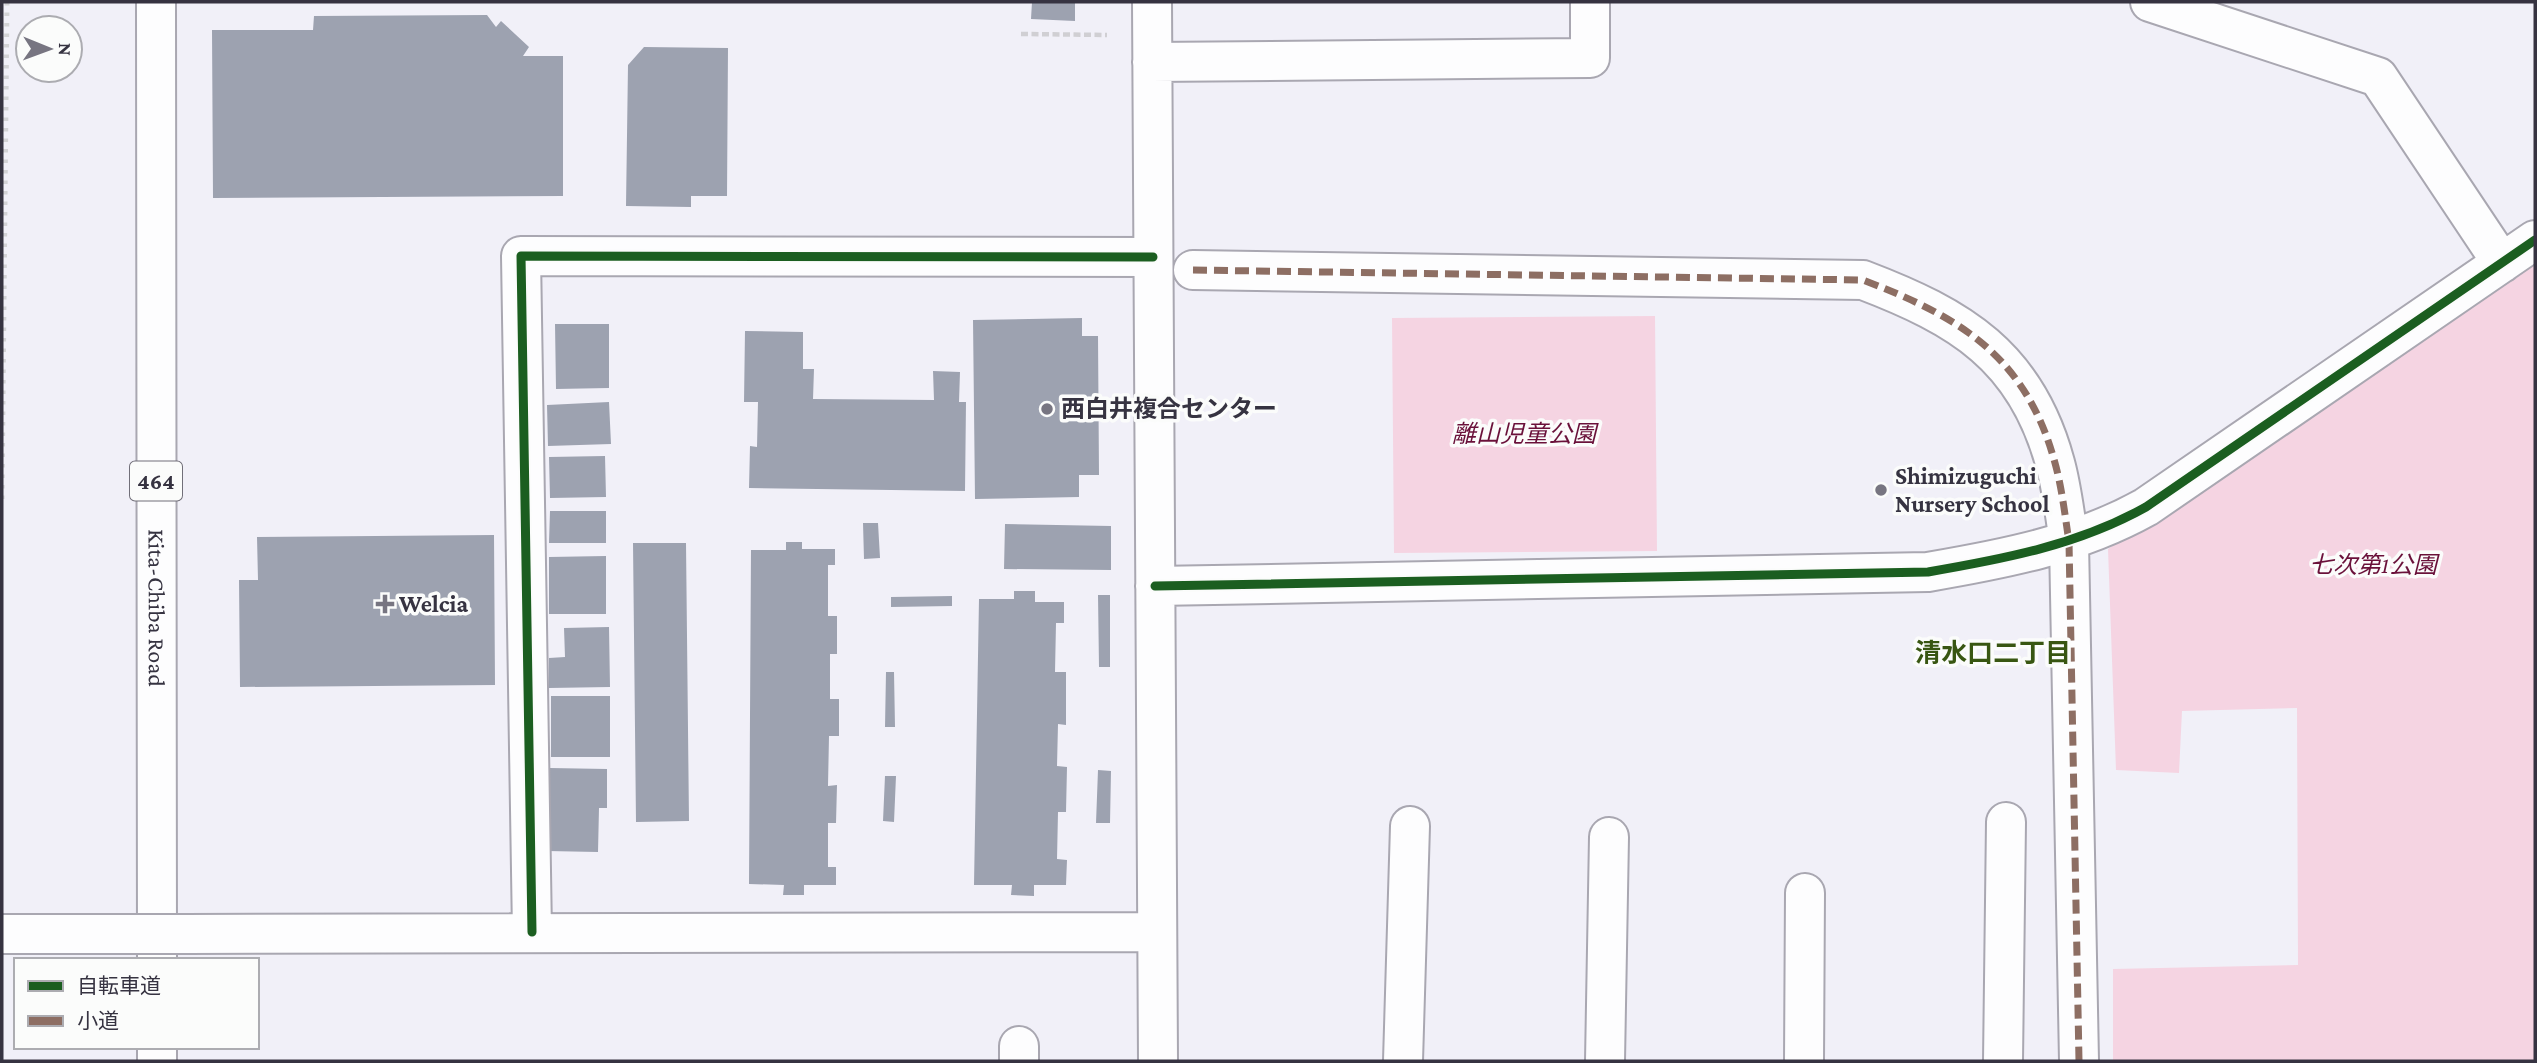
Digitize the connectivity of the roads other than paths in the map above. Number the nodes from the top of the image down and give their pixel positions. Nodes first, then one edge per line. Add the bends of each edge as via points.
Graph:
1 (156, 2) edge
2 (1152, 2) edge
3 (1590, 2) edge
4 (2151, 2) edge
5 (1152, 62) junction
6 (2535, 240) edge
7 (1153, 257) junction
8 (2502, 263) junction
9 (1193, 270) dead end
10 (2069, 541) junction
11 (1155, 586) junction
12 (2006, 822) dead end
13 (1410, 826) dead end
14 (1609, 837) dead end
15 (1805, 893) dead end
16 (532, 932) junction
17 (1157, 932) junction
18 (2, 934) edge
19 (157, 958) edge
20 (1158, 1061) edge
21 (1403, 1061) edge
22 (1605, 1061) edge
23 (1804, 1061) edge
24 (2003, 1061) edge
25 (2079, 1061) edge

1 - 19 main road, Kita-Chiba Road / 464
2 - 5 main road
3 - 5 main road via 1590,58
4 - 8 main road via 2378,77
5 - 7 main road
6 - 8 main road
7 - 11 main road
7 - 16 main road via 521,256
8 - 10 main road via 2146,507
9 - 10 main road via 1863,280 1921,302 1967,330 2011,368 2055,462
10 - 11 main road via 1928,572
10 - 25 main road
11 - 17 main road
12 - 24 main road
13 - 21 main road
14 - 22 main road
15 - 23 main road
16 - 17 main road
16 - 18 main road, bridge
17 - 20 main road

